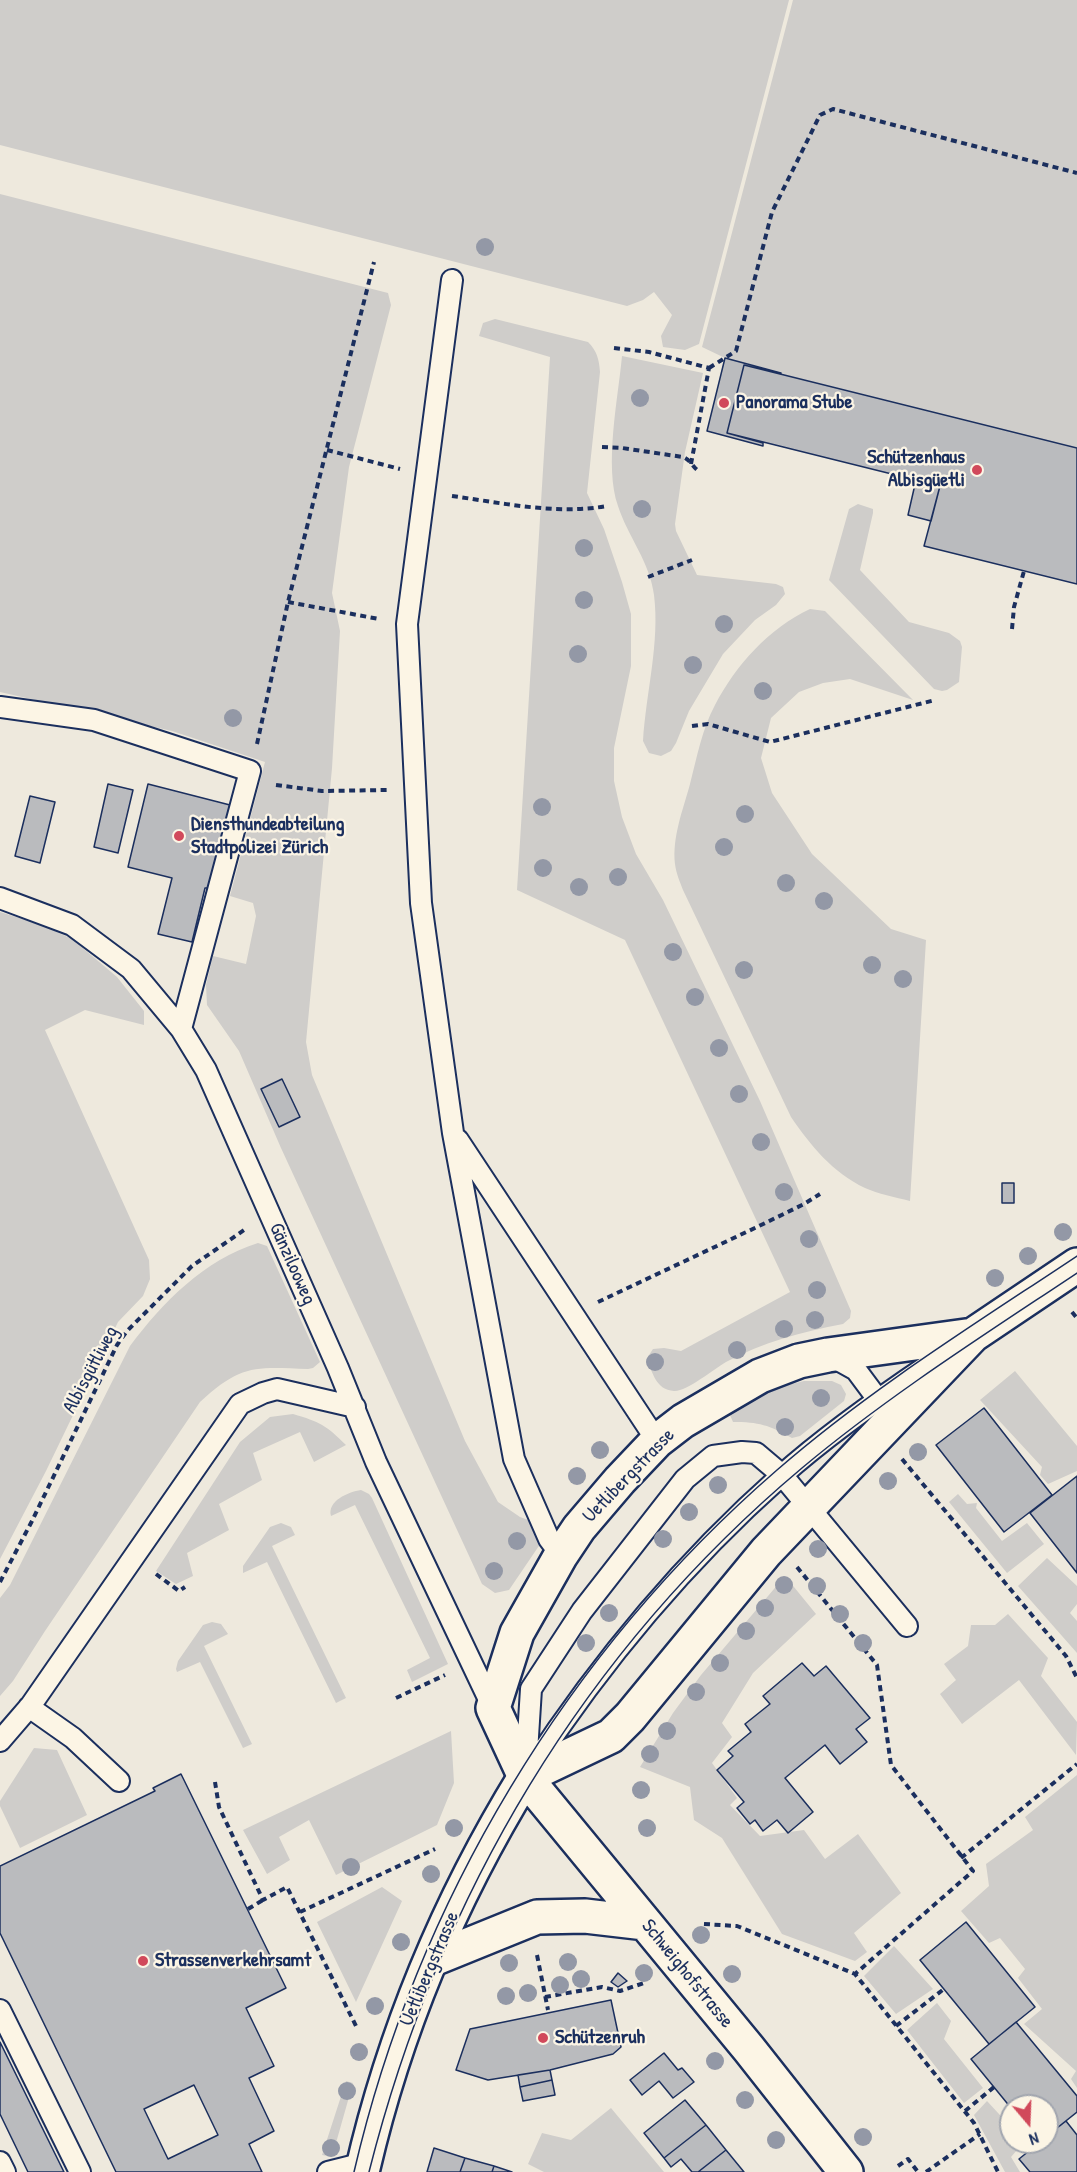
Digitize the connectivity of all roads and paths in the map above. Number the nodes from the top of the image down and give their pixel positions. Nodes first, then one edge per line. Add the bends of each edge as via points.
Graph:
1 (1077, 173) edge
2 (374, 262) dead end
3 (452, 280) dead end
4 (614, 348) dead end
5 (709, 368) junction
6 (602, 447) dead end
7 (327, 450) junction
8 (691, 464) junction
9 (700, 472) dead end
10 (426, 484) junction
11 (607, 506) dead end
12 (692, 560) dead end
13 (1024, 571) dead end
14 (648, 577) dead end
15 (288, 602) junction
16 (407, 624) junction
17 (1012, 629) dead end
18 (935, 700) dead end
19 (0, 708) edge
20 (692, 726) dead end
21 (250, 771) junction
22 (271, 784) dead end
23 (415, 790) junction
24 (0, 898) edge
25 (181, 1029) junction
26 (453, 1133) junction
27 (820, 1194) dead end
28 (269, 1213) junction
29 (1077, 1265) edge
30 (1072, 1312) dead end
31 (573, 1314) junction
32 (1077, 1318) edge
33 (973, 1335) junction
34 (828, 1354) junction
35 (355, 1407) junction
36 (887, 1426) junction
37 (657, 1441) junction
38 (782, 1474) junction
39 (808, 1505) junction
40 (561, 1555) junction
41 (133, 1558) junction
42 (788, 1565) dead end
43 (0, 1582) edge
44 (186, 1587) dead end
45 (907, 1626) dead end
46 (445, 1675) dead end
47 (1077, 1678) edge
48 (396, 1698) dead end
49 (29, 1707) junction
50 (493, 1708) junction
51 (0, 1741) edge
52 (1077, 1764) edge
53 (525, 1777) junction
54 (119, 1781) dead end
55 (215, 1782) dead end
56 (435, 1849) dead end
57 (961, 1858) junction
58 (263, 1900) junction
59 (248, 1909) dead end
60 (300, 1912) junction
61 (645, 1923) junction
62 (704, 1924) dead end
63 (537, 1956) dead end
64 (431, 1960) junction
65 (855, 1974) junction
66 (644, 1983) dead end
67 (944, 1989) dead end
68 (545, 1998) junction
69 (0, 2010) edge
70 (548, 2010) dead end
71 (896, 2026) junction
72 (357, 2028) dead end
73 (994, 2087) dead end
74 (965, 2112) junction
75 (980, 2134) junction
76 (0, 2162) edge
77 (898, 2166) dead end
78 (363, 2169) edge
79 (5, 2172) edge
80 (80, 2172) edge
81 (328, 2172) edge
82 (846, 2172) edge
83 (918, 2172) edge
84 (926, 2172) edge
85 (998, 2172) edge

1 - 5 path via 833,109 820,115 772,212 736,351
2 - 7 path
3 - 10 lane
4 - 5 path via 649,352
5 - 8 path
6 - 8 path via 683,457
7 - 10 path
7 - 15 path
8 - 9 path
10 - 11 path via 552,510
10 - 16 lane
12 - 14 path
13 - 17 path
15 - 16 path
15 - 21 path
16 - 23 lane
18 - 20 path via 770,742 708,724
19 - 21 lane via 94,720
21 - 25 lane
22 - 23 path via 322,791
23 - 26 lane via 421,903
24 - 25 lane, Gänzilooweg via 72,926 131,969
25 - 28 lane, Gänzilooweg via 206,1070
26 - 31 lane
26 - 40 lane via 514,1459 549,1539
27 - 31 path
28 - 35 lane, Gänzilooweg
28 - 43 path, Albisgütliweg via 192,1266 127,1330
29 - 33 street, Uetlibergstrasse
30 - 32 path
31 - 37 lane
33 - 34 street, Uetlibergstrasse
33 - 36 street, Uetlibergstrasse
34 - 36 lane via 856,1370
34 - 37 street, Uetlibergstrasse via 760,1376 683,1421
35 - 41 lane via 277,1389 240,1404
35 - 50 lane, Gänzilooweg via 376,1462
36 - 38 lane, Uetlibergstrasse
36 - 39 street, Uetlibergstrasse
36 - 47 path via 1066,1656
37 - 40 street, Uetlibergstrasse via 579,1528
38 - 39 lane
38 - 53 lane, Uetlibergstrasse via 648,1611 588,1685
38 - 53 lane via 756,1453 742,1452 713,1456 685,1479 582,1611 531,1689
39 - 45 lane
39 - 53 street, Uetlibergstrasse via 611,1736
40 - 50 street, Uetlibergstrasse via 517,1633
41 - 44 path via 179,1591
41 - 49 lane
42 - 57 path via 796,1566 877,1665 891,1765
46 - 48 path
49 - 51 lane
49 - 54 lane via 73,1738
50 - 53 street
52 - 57 path
53 - 61 street, Schweighofstrasse
53 - 64 street, Uetlibergstrasse via 478,1859
55 - 58 path via 219,1807
56 - 60 path
57 - 65 path via 973,1871
58 - 59 path
58 - 60 path via 287,1887
60 - 72 path
61 - 64 street via 585,1916 537,1917
61 - 82 street, Schweighofstrasse
62 - 65 path via 737,1926
63 - 68 path
64 - 78 street, Uetlibergstrasse via 398,2045
65 - 71 path
66 - 68 path via 620,1991 602,1987
67 - 71 path
68 - 70 path
69 - 80 lane
71 - 74 path
73 - 74 path
74 - 75 path
75 - 84 path
75 - 85 path
76 - 79 lane
77 - 83 path via 908,2159
78 - 81 lane via 356,2165

